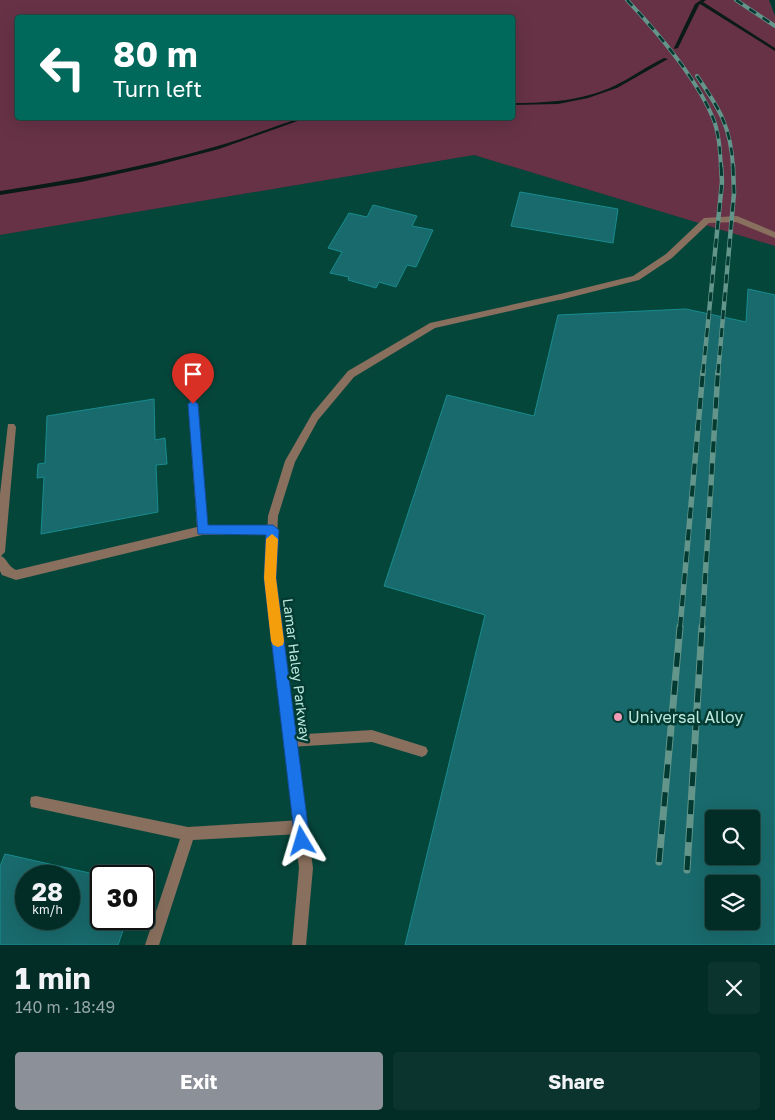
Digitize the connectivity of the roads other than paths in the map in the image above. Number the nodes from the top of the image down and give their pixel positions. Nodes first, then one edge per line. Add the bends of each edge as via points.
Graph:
1 (775, 235) edge
2 (193, 404) dead end
3 (11, 427) dead end
4 (202, 530) junction
5 (273, 530) junction
6 (0, 552) edge
7 (0, 561) edge
8 (290, 741) junction
9 (422, 751) dead end
10 (36, 802) dead end
11 (301, 827) junction
12 (188, 834) junction
13 (152, 945) edge
14 (299, 945) edge

1 - 5 street, Lamar Haley Parkway via 737,219 707,220 669,256 636,278 433,325 351,374 315,417 290,461 273,516
2 - 4 street
3 - 6 street
4 - 5 street
4 - 7 street via 16,575 6,571
5 - 8 street, Lamar Haley Parkway via 270,578
8 - 9 street via 372,736
8 - 11 street, Lamar Haley Parkway
10 - 12 street
11 - 12 street
11 - 14 street, Lamar Haley Parkway via 306,868
12 - 13 street

